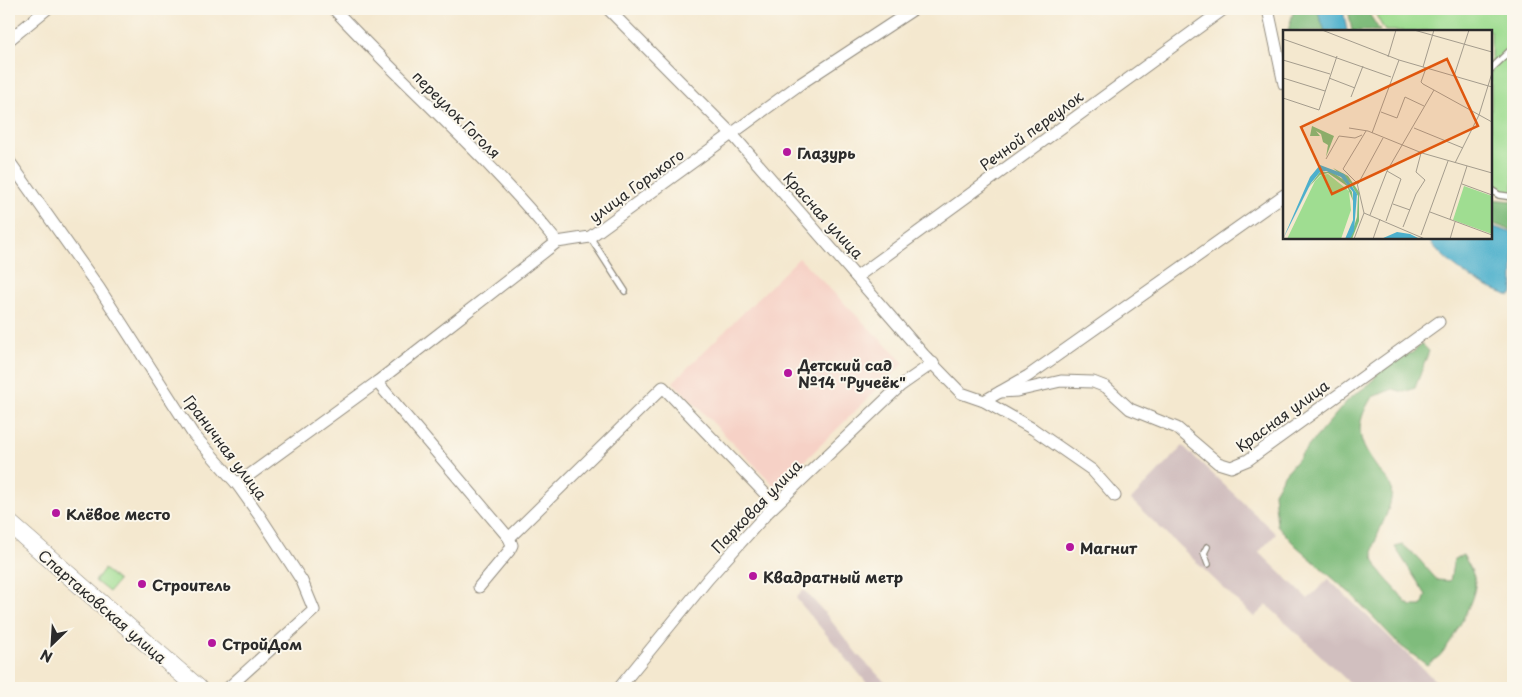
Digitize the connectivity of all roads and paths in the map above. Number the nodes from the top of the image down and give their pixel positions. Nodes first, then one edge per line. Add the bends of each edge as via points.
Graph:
1 (47, 9) edge
2 (334, 9) edge
3 (608, 9) edge
4 (914, 9) edge
5 (1224, 9) edge
6 (1268, 9) edge
7 (9, 40) edge
8 (1513, 48) edge
9 (1492, 68) edge
10 (1283, 79) edge
11 (731, 133) junction
12 (9, 161) edge
13 (1492, 191) edge
14 (1283, 196) edge
15 (1513, 197) edge
16 (590, 237) junction
17 (557, 242) junction
18 (858, 276) junction
19 (625, 291) dead end
20 (1439, 322) dead end
21 (933, 363) junction
22 (377, 382) junction
23 (1000, 392) junction
24 (984, 401) junction
25 (237, 484) junction
26 (1115, 496) dead end
27 (775, 504) junction
28 (9, 524) edge
29 (509, 538) junction
30 (1207, 547) dead end
31 (1208, 564) dead end
32 (479, 587) dead end
33 (198, 688) edge
34 (228, 688) edge
35 (618, 688) edge

1 - 7 street
2 - 17 street, переулок Гоголя via 503,180
3 - 11 street, Красная улица
4 - 11 street, улица Горького
5 - 18 street, Речной переулок
6 - 10 street
8 - 9 lane
11 - 16 street, улица Горького
11 - 18 street, Красная улица
12 - 25 street, Граничная улица via 99,288 193,434
13 - 15 lane
14 - 23 street, Красная улица via 1028,376
16 - 17 street, улица Горького
16 - 19 lane
17 - 22 street, улица Горького
18 - 21 street, Красная улица
20 - 23 street, Красная улица via 1248,460 1231,467 1218,463 1176,428 1130,409 1106,387 1093,382 1061,381
21 - 24 street, Красная улица via 961,393
21 - 27 street, Парковая улица via 900,386
22 - 25 street, улица Горького
22 - 29 street
23 - 24 street, Красная улица
24 - 26 street via 1092,470
25 - 34 street, Граничная улица via 302,581 314,610
27 - 29 street via 663,387
27 - 35 street, Парковая улица
28 - 33 main road, Спартаковская улица
29 - 32 street via 512,545 509,551
30 - 31 lane via 1204,552

